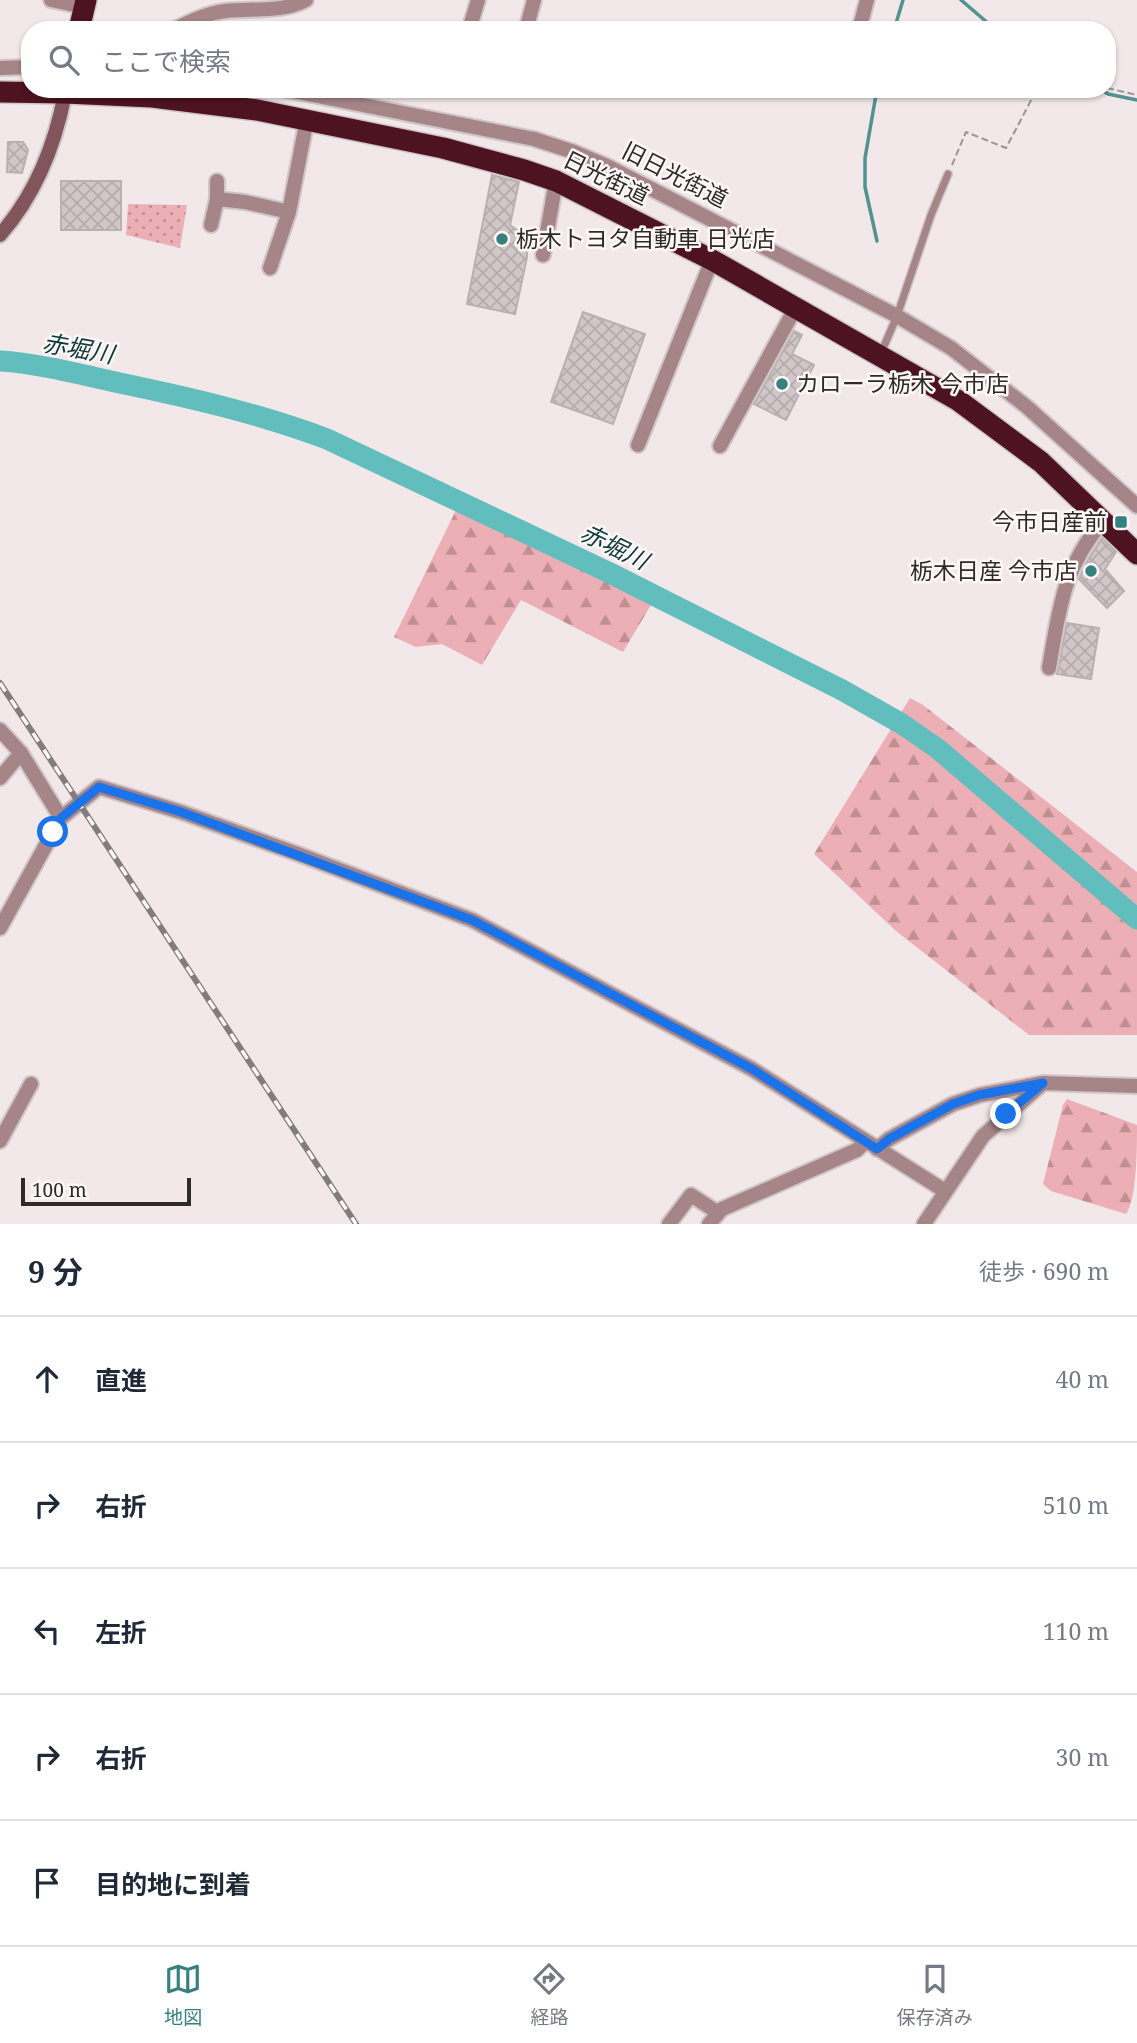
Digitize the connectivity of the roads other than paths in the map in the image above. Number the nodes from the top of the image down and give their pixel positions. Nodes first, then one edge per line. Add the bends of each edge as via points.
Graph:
1 (51, 0) edge
2 (306, 0) edge
3 (478, 0) edge
4 (534, 0) edge
5 (867, 0) edge
6 (85, 4) edge
7 (225, 5) edge
8 (190, 21) edge
9 (472, 21) edge
10 (528, 21) edge
11 (861, 21) edge
12 (21, 67) edge
13 (0, 68) edge
14 (0, 92) edge
15 (21, 92) edge
16 (64, 98) edge
17 (146, 98) edge
18 (327, 98) edge
19 (307, 119) junction
20 (948, 174) road end
21 (217, 181) dead end
22 (556, 181) junction
23 (217, 198) junction
24 (289, 212) junction
25 (211, 225) dead end
26 (0, 235) edge
27 (543, 255) dead end
28 (712, 260) junction
29 (270, 268) dead end
30 (796, 307) junction
31 (897, 316) junction
32 (880, 354) junction
33 (638, 445) dead end
34 (720, 446) dead end
35 (1137, 506) edge
36 (1103, 522) junction
37 (1137, 554) edge
38 (1049, 668) dead end
39 (0, 730) edge
40 (21, 753) junction
41 (0, 778) edge
42 (61, 818) junction
43 (0, 928) edge
44 (1043, 1083) junction
45 (31, 1085) dead end
46 (1137, 1086) edge
47 (0, 1140) edge
48 (871, 1145) junction
49 (945, 1192) junction
50 (713, 1218) edge
51 (669, 1224) edge
52 (924, 1224) edge

1 - 6 street
2 - 7 street via 263,10
3 - 9 street
4 - 10 street
5 - 11 street
7 - 8 street
12 - 13 street
14 - 15 highway, 日光街道
16 - 26 street via 43,169
17 - 19 highway, 日光街道
18 - 31 street, 旧日光街道 via 534,139 573,152
19 - 22 highway, 日光街道 via 454,150
19 - 24 street
20 - 31 lane
21 - 23 street
22 - 27 street
22 - 28 highway, 日光街道
23 - 24 street
23 - 25 street
24 - 29 street
28 - 30 highway, 日光街道
28 - 33 street
30 - 32 highway, 日光街道
30 - 34 street
31 - 32 lane
31 - 35 street, 旧日光街道 via 951,348 1027,407
32 - 36 highway, 日光街道 via 990,422 1041,462
36 - 37 highway, 日光街道
36 - 38 street via 1077,555 1065,587
39 - 40 street
40 - 41 street
40 - 42 street
42 - 43 street
42 - 48 street via 99,787 181,812 443,908 547,958 752,1069
44 - 46 street
44 - 48 street via 953,1104
44 - 49 street via 983,1136
45 - 47 street
48 - 49 street
48 - 50 street
49 - 52 street
50 - 51 street via 691,1195

